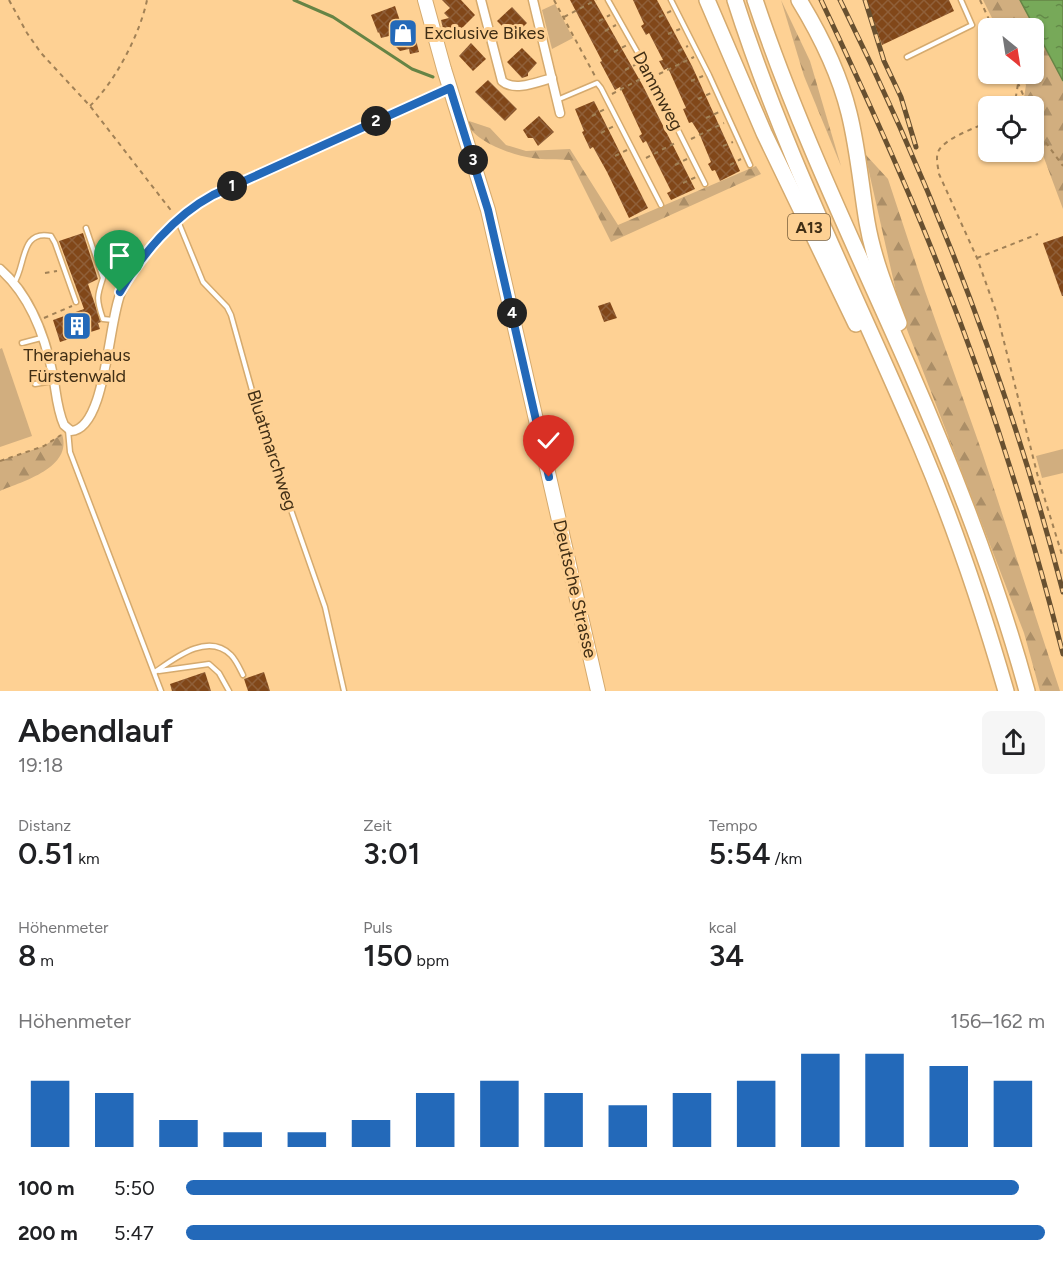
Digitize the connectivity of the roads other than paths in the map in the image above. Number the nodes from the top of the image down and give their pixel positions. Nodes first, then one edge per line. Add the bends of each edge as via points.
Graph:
1 (425, 0) edge
2 (481, 0) edge
3 (533, 0) edge
4 (608, 0) edge
5 (671, 0) edge
6 (707, 0) edge
7 (735, 0) edge
8 (755, 0) edge
9 (799, 0) edge
10 (961, 0) edge
11 (907, 57) dead end
12 (552, 78) junction
13 (450, 88) junction
14 (557, 100) junction
15 (560, 113) dead end
16 (750, 165) dead end
17 (705, 184) dead end
18 (661, 205) dead end
19 (177, 220) junction
20 (86, 228) dead end
21 (0, 269) edge
22 (14, 284) junction
23 (76, 303) road end
24 (113, 320) junction
25 (43, 337) junction
26 (22, 344) dead end
27 (54, 381) junction
28 (35, 384) dead end
29 (927, 411) junction
30 (68, 430) junction
31 (922, 449) junction
32 (155, 672) junction
33 (243, 675) dead end
34 (161, 691) edge
35 (229, 691) edge
36 (344, 691) edge
37 (598, 691) edge
38 (1006, 691) edge
39 (1027, 691) edge

1 - 13 main road, Deutsche Strasse
2 - 12 street via 502,81 516,86
3 - 12 street
4 - 17 lane, Dammweg
5 - 16 lane
6 - 31 highway, A13 via 752,105 880,375
7 - 31 highway, A13 via 768,94
8 - 29 highway, A13 via 822,173
9 - 29 highway, A13 via 829,55 844,94 872,244 911,352
10 - 11 lane via 972,25
12 - 14 street
13 - 19 street via 213,195
13 - 37 main road, Deutsche Strasse via 488,210
14 - 15 street
14 - 18 lane via 597,83
19 - 24 street via 129,278 117,300
19 - 36 lane, Bluatmarchweg via 203,282 231,315 263,430 325,607
20 - 24 lane via 103,278 97,302 103,319
21 - 22 street
22 - 23 lane via 27,245 33,238 45,235 54,239
22 - 25 street via 32,309
24 - 30 street via 94,408 84,427
25 - 26 lane
25 - 27 street
27 - 28 lane
27 - 30 street via 61,417
29 - 39 highway, A13 via 969,515
30 - 32 lane via 70,452
31 - 38 highway, A13 via 970,576
32 - 33 lane via 188,652 216,646 231,655
32 - 34 lane
32 - 35 lane via 209,664

